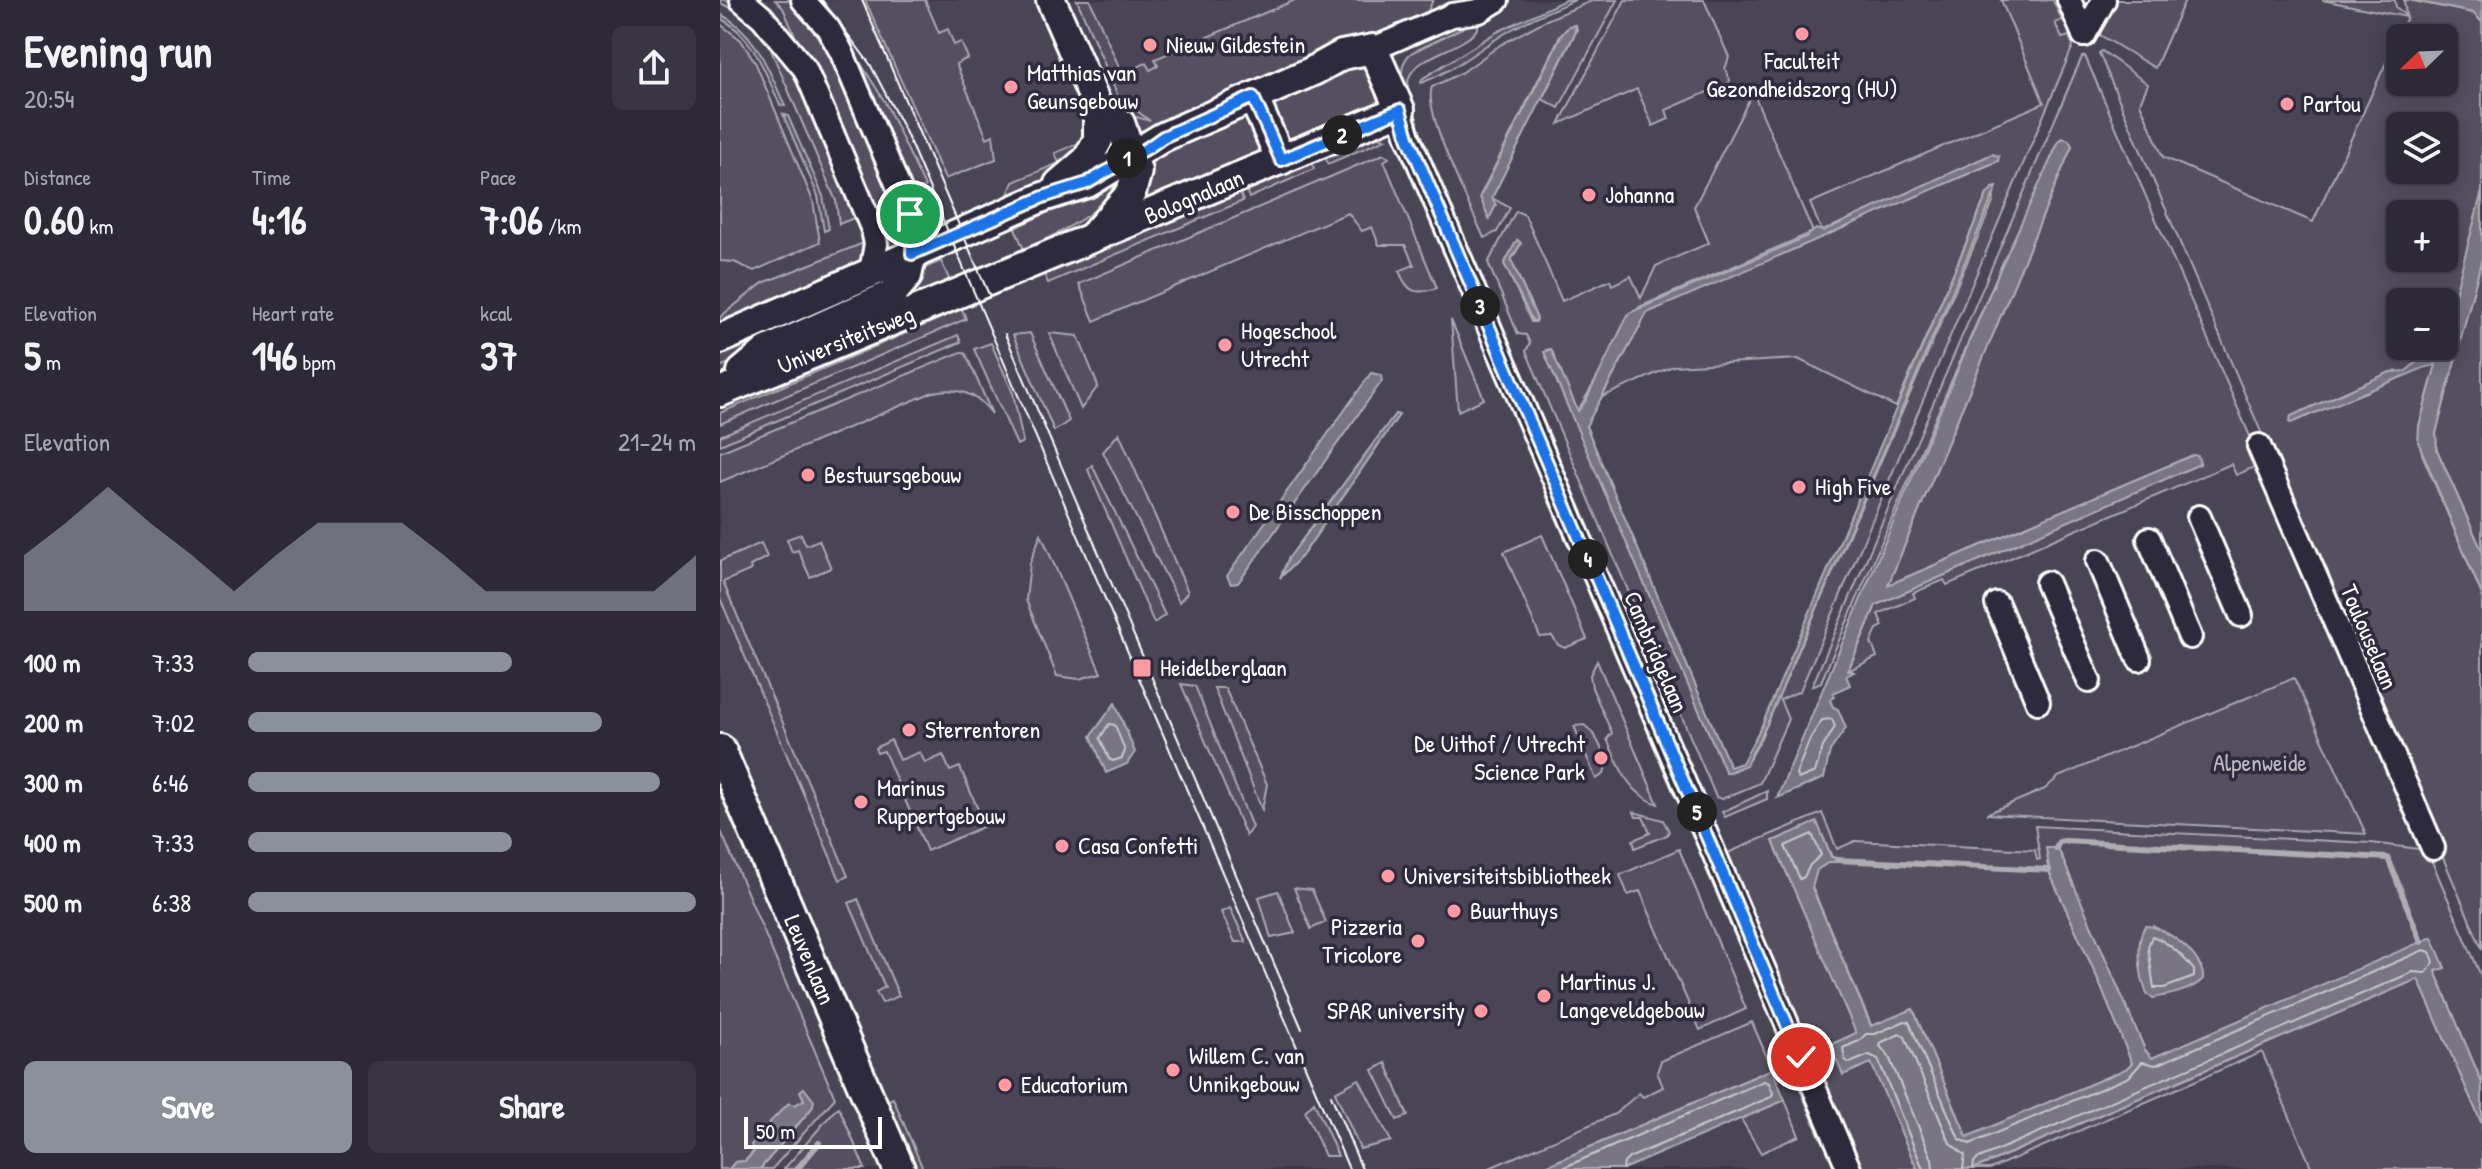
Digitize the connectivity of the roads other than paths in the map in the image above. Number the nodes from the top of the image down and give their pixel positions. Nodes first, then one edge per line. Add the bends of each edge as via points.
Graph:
1 (742, 0) edge
2 (803, 0) edge
3 (1051, 0) edge
4 (1497, 0) edge
5 (2069, 0) edge
6 (2104, 0) edge
7 (1448, 8) edge
8 (1373, 49) junction
9 (1253, 97) junction
10 (1098, 108) junction
11 (1400, 110) junction
12 (1128, 144) junction
13 (1281, 160) junction
14 (1043, 197) junction
15 (1093, 235) junction
16 (912, 254) junction
17 (871, 272) junction
18 (971, 288) joint
19 (720, 339) edge
20 (720, 391) edge
21 (2259, 446) dead end
22 (2199, 517) dead end
23 (2149, 539) dead end
24 (2098, 561) dead end
25 (2047, 583) dead end
26 (1997, 604) dead end
27 (2241, 615) dead end
28 (2190, 637) dead end
29 (2139, 659) dead end
30 (2089, 681) dead end
31 (2038, 702) dead end
32 (720, 750) edge
33 (2433, 848) dead end
34 (899, 1169) edge
35 (1849, 1169) edge

1 - 17 street via 805,69 873,230
2 - 16 street via 828,28 849,68 910,214
3 - 10 street
4 - 7 street via 1479,11
5 - 6 street via 2084,35
7 - 8 street
8 - 9 street via 1342,55
8 - 11 street
9 - 12 street via 1163,137 1135,137
9 - 13 street
10 - 12 street via 1120,123
10 - 14 street via 1098,140 1087,160
11 - 13 street, Bolognalaan
11 - 35 street, Cambridgelaan
12 - 14 street via 1087,183
12 - 15 street via 1137,171 1131,193
13 - 15 street, Bolognalaan
14 - 16 street, Universiteitsweg
15 - 18 street, Bolognalaan
16 - 17 street, Universiteitsweg
16 - 20 street via 907,276 891,295 767,351
17 - 19 street, Universiteitsweg
18 - 20 street, Universiteitsweg
21 - 33 street, Toulouselaan
22 - 27 street
23 - 28 street
24 - 29 street
25 - 30 street
26 - 31 street
32 - 34 main road, Leuvenlaan

